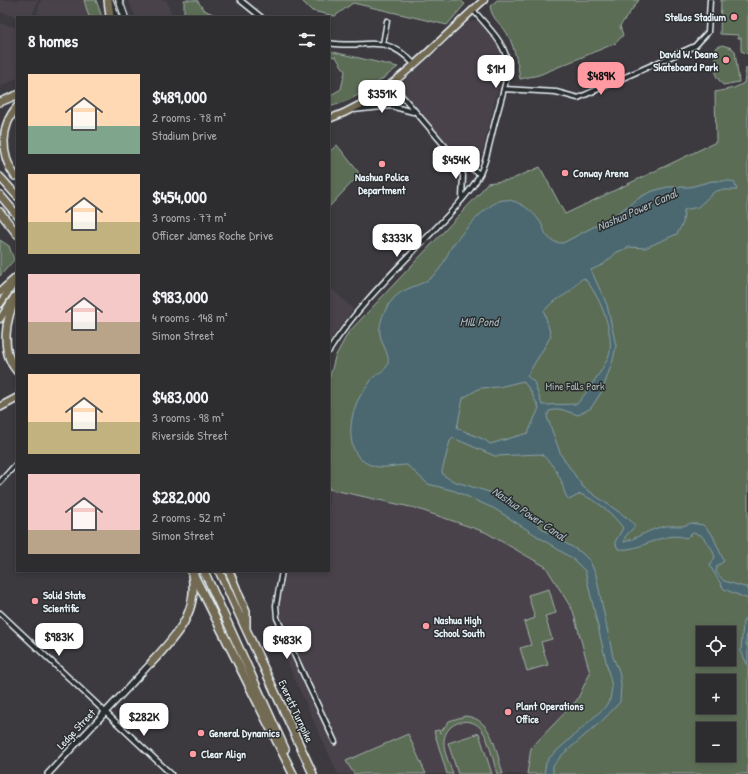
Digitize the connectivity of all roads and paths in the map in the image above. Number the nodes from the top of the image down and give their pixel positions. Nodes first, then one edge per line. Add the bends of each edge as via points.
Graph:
1 (109, 0) edge
2 (118, 0) edge
3 (240, 0) edge
4 (484, 0) edge
5 (710, 0) edge
6 (473, 10) junction
7 (110, 16) edge
8 (116, 16) edge
9 (125, 16) edge
10 (260, 16) edge
11 (387, 21) dead end
12 (330, 43) edge
13 (384, 44) junction
14 (414, 64) junction
15 (391, 83) junction
16 (504, 89) junction
17 (15, 96) edge
18 (0, 102) edge
19 (16, 108) edge
20 (351, 110) junction
21 (415, 112) junction
22 (330, 119) edge
23 (456, 159) junction
24 (0, 160) edge
25 (480, 174) junction
26 (0, 177) edge
27 (16, 177) edge
28 (0, 195) edge
29 (16, 195) edge
30 (462, 199) junction
31 (0, 212) edge
32 (16, 214) edge
33 (0, 219) edge
34 (16, 233) edge
35 (16, 236) edge
36 (16, 279) edge
37 (16, 280) edge
38 (0, 292) edge
39 (16, 295) edge
40 (16, 298) edge
41 (0, 304) edge
42 (0, 319) edge
43 (330, 349) edge
44 (16, 370) edge
45 (16, 399) edge
46 (0, 407) edge
47 (16, 464) edge
48 (0, 482) edge
49 (192, 572) edge
50 (192, 572) edge
51 (204, 572) edge
52 (219, 572) edge
53 (229, 572) edge
54 (282, 572) edge
55 (0, 613) edge
56 (247, 631) junction
57 (151, 663) joint
58 (106, 712) junction
59 (334, 742) dead end
60 (48, 774) edge
61 (171, 774) edge
62 (293, 774) edge
63 (296, 774) edge
64 (314, 774) edge

1 - 7 highway
1 - 8 main road
2 - 9 main road
3 - 10 street
4 - 6 main road
5 - 16 street via 708,32 695,46 578,98 552,91
6 - 14 main road
6 - 16 street via 498,37 504,48 508,68
11 - 13 street
12 - 13 street
13 - 14 street via 401,51
14 - 15 main road
15 - 20 main road
15 - 21 street
16 - 25 street
17 - 18 highway
19 - 27 highway via 7,122 3,140 6,158
20 - 21 street via 391,106
20 - 22 main road
21 - 23 street
23 - 25 street
23 - 30 street via 463,175
24 - 27 highway
25 - 30 street
26 - 29 highway
28 - 32 highway
30 - 43 street via 361,308
31 - 34 highway
33 - 35 highway
36 - 38 highway
37 - 41 main road
39 - 42 main road
40 - 44 highway via 7,318 4,341 8,361
45 - 46 highway
47 - 48 street
49 - 57 highway via 193,598 188,617 178,633
50 - 62 highway
51 - 63 highway
52 - 56 highway, Everett Turnpike
53 - 56 highway via 246,612
54 - 59 street via 276,605 277,618
55 - 58 street
56 - 64 highway, Everett Turnpike
57 - 58 street, Ledge Street
58 - 60 street, Ledge Street
58 - 61 street

